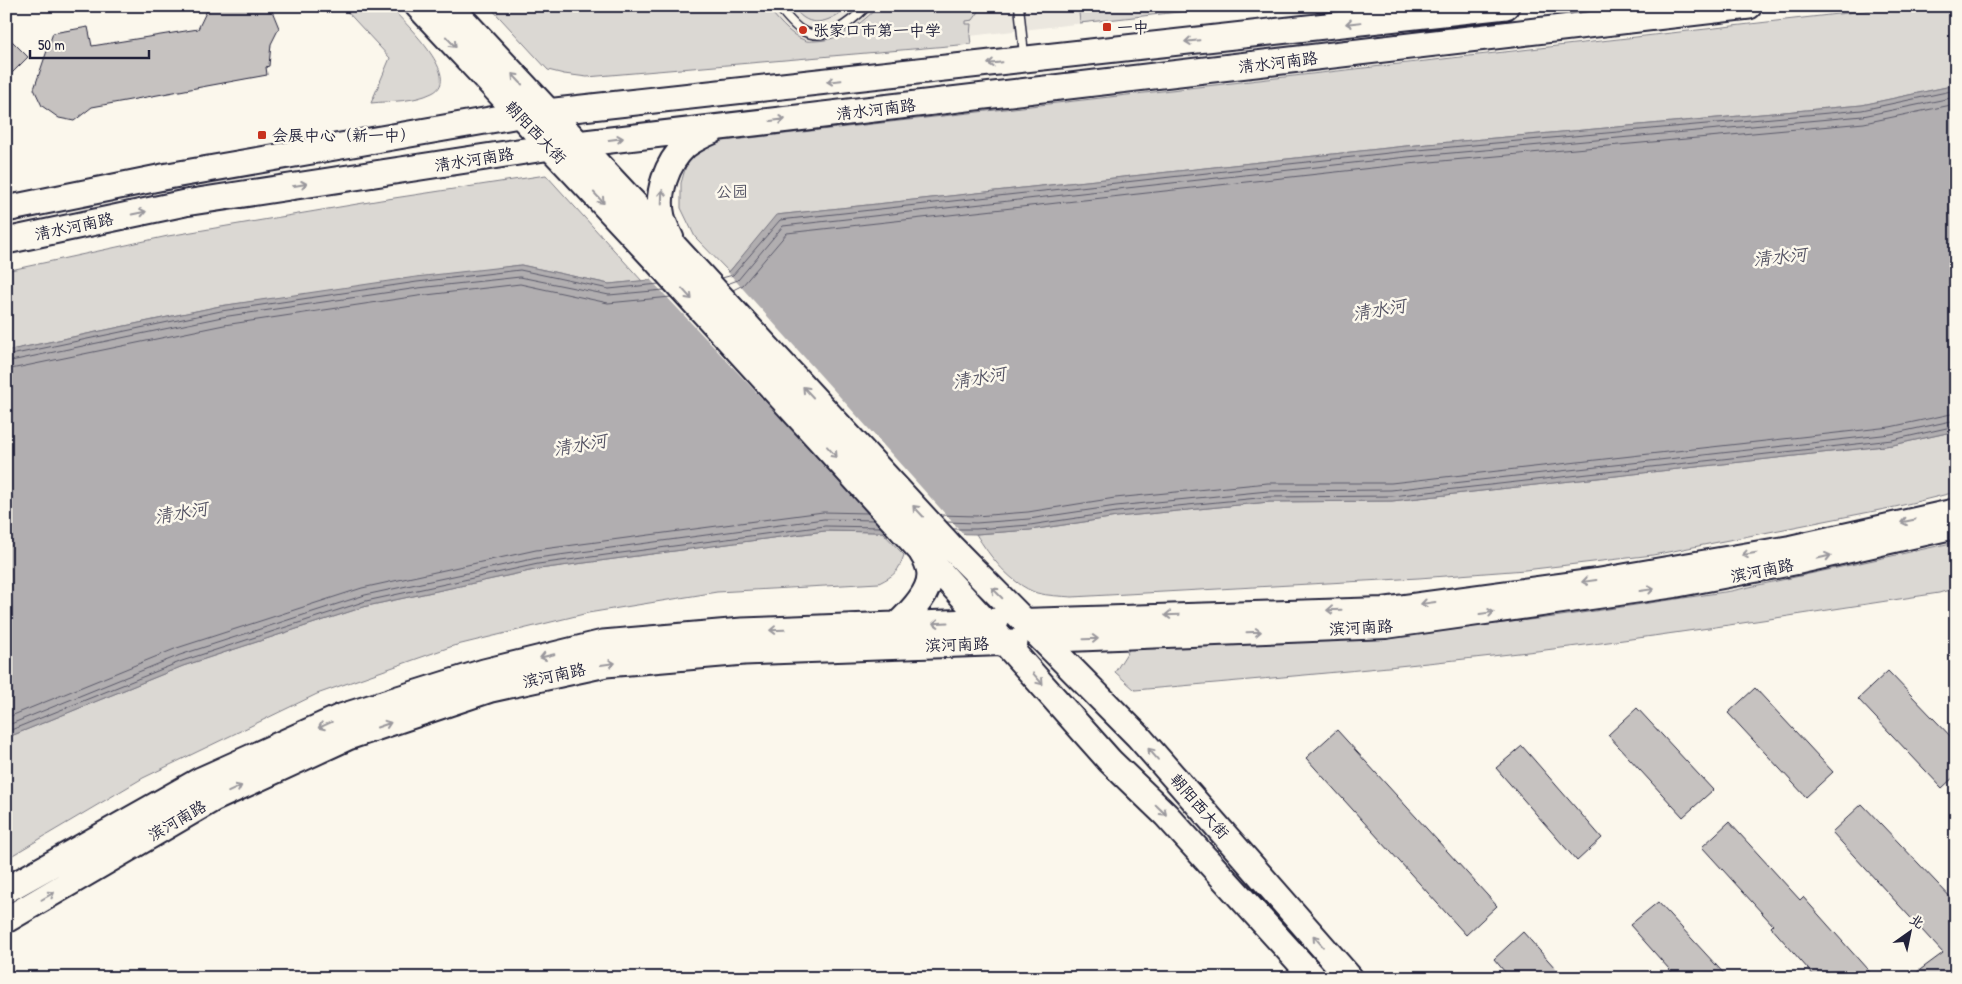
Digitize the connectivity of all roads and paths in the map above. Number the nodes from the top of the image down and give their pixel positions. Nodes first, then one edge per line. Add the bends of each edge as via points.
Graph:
1 (418, 6) edge
2 (450, 6) edge
3 (778, 6) edge
4 (867, 6) edge
5 (1019, 6) edge
6 (1506, 6) edge
7 (1749, 6) edge
8 (1024, 60) junction
9 (547, 112) junction
10 (519, 115) junction
11 (719, 127) junction
12 (578, 143) junction
13 (551, 146) junction
14 (6, 209) edge
15 (6, 241) edge
16 (670, 252) junction
17 (1956, 510) edge
18 (1956, 528) edge
19 (921, 550) junction
20 (1024, 620) junction
21 (986, 621) junction
22 (896, 626) junction
23 (1043, 641) junction
24 (1006, 643) junction
25 (6, 890) edge
26 (6, 920) edge
27 (1314, 978) edge
28 (1350, 978) edge

1 -> 10 main road, 朝阳西大街
9 -> 2 main road, 朝阳西大街
3 - 4 lane via 802,31 818,36 836,30
5 - 8 lane
6 -> 8 main road, 清水河南路
11 -> 7 main road, 清水河南路
8 -> 9 main road, 清水河南路
9 - 10 main road, 清水河南路
9 - 12 main road, 朝阳西大街
10 - 13 main road, 朝阳西大街
10 - 14 main road, 清水河南路 via 168,176
12 -> 11 main road, 清水河南路
16 -> 11 main road via 662,216 666,174 686,145
12 - 13 main road, 清水河南路
12 - 16 main road, 朝阳西大街
15 -> 13 main road, 清水河南路 via 185,203
13 -> 16 main road, 朝阳西大街
16 -> 19 main road, 朝阳西大街
20 -> 16 main road, 朝阳西大街
17 -> 20 main road, 滨河南路 via 1771,550 1597,580 1383,609
23 -> 18 main road, 滨河南路 via 1386,627 1675,586
19 - 21 main road, 朝阳西大街
19 - 22 main road via 930,568 930,579 920,599
20 - 21 main road, 滨河南路
20 - 23 main road, 朝阳西大街
21 -> 22 main road, 滨河南路
21 - 24 main road, 朝阳西大街
22 -> 25 main road, 滨河南路 via 742,631 603,643 484,672 341,717 201,780
23 - 24 main road, 滨河南路
28 -> 23 main road, 朝阳西大街 via 1138,736
26 -> 24 main road, 滨河南路 via 213,799 348,737 491,689 606,664 744,652
24 -> 27 main road, 朝阳西大街 via 1110,761 1166,815

